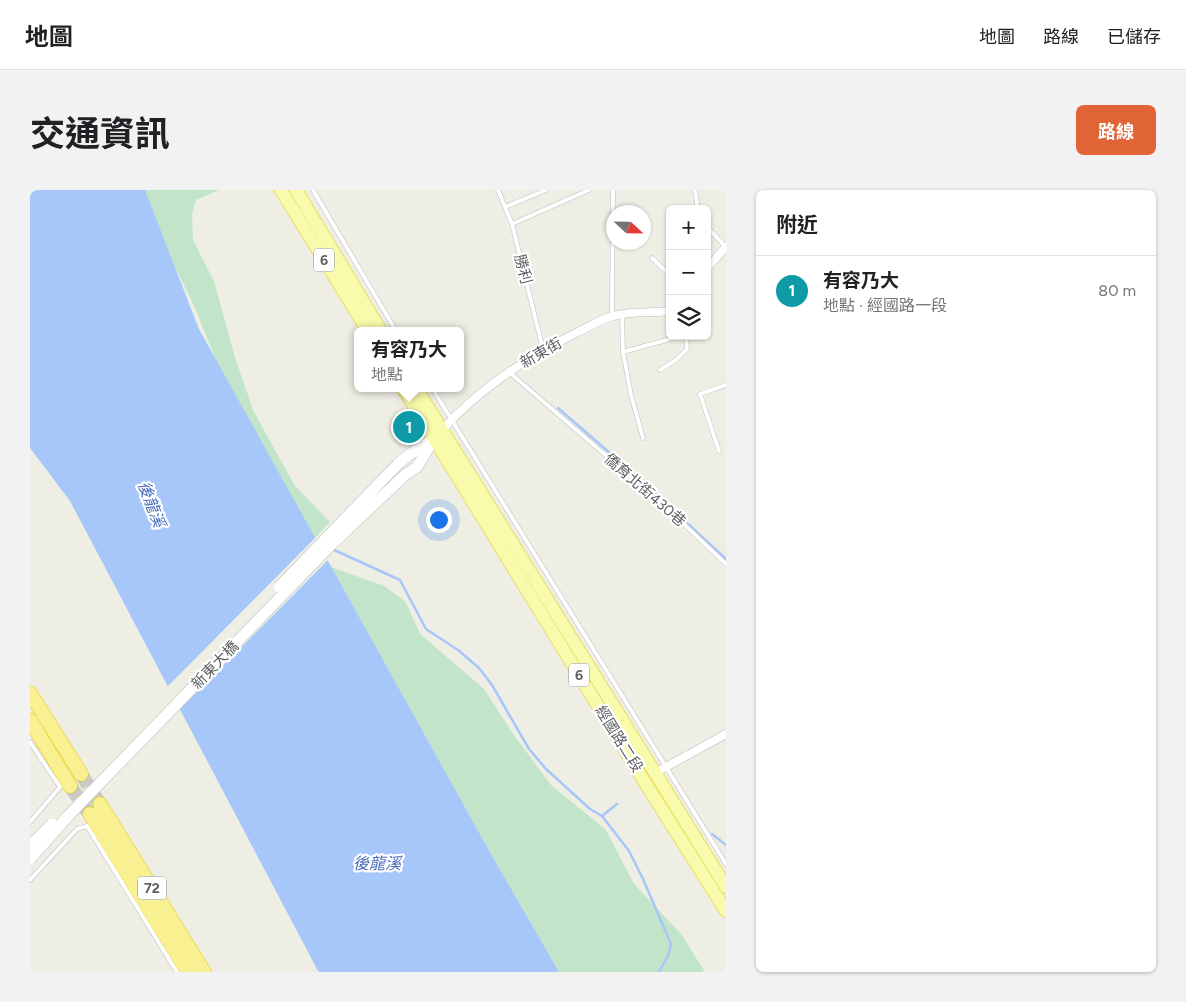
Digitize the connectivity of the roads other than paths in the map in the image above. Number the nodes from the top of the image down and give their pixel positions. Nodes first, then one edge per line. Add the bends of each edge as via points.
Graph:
1 (281, 190) edge
2 (296, 190) edge
3 (313, 190) edge
4 (498, 190) edge
5 (546, 190) edge
6 (589, 190) edge
7 (613, 190) edge
8 (695, 190) edge
9 (697, 205) edge
10 (505, 208) junction
11 (512, 224) junction
12 (711, 231) edge
13 (726, 247) edge
14 (652, 258) dead end
15 (711, 264) edge
16 (666, 271) edge
17 (666, 310) edge
18 (622, 314) junction
19 (612, 316) junction
20 (366, 327) edge
21 (379, 327) edge
22 (394, 327) edge
23 (670, 340) dead end
24 (686, 340) edge
25 (543, 349) junction
26 (623, 352) junction
27 (660, 370) dead end
28 (509, 372) junction
29 (726, 385) edge
30 (405, 392) edge
31 (419, 392) edge
32 (434, 392) edge
33 (447, 425) junction
34 (643, 438) dead end
35 (434, 439) junction
36 (719, 451) dead end
37 (726, 564) edge
38 (30, 693) edge
39 (30, 720) edge
40 (726, 734) edge
41 (30, 742) edge
42 (667, 767) junction
43 (655, 773) junction
44 (81, 774) tunnel mouth
45 (70, 786) tunnel mouth
46 (30, 822) edge
47 (30, 846) edge
48 (30, 859) edge
49 (726, 864) edge
50 (30, 880) edge
51 (726, 887) edge
52 (726, 911) edge
53 (177, 972) edge
54 (188, 972) edge
55 (204, 972) edge

1 - 20 main road, 6
2 - 21 main road, 6
3 - 22 lane
4 - 10 lane, 勝利
5 - 10 lane
6 - 11 lane
7 - 19 lane
8 - 9 lane
10 - 11 lane, 勝利
11 - 25 lane, 勝利
12 - 13 lane
13 - 15 street
14 - 16 lane
17 - 18 street, 新東街
18 - 19 street, 新東街
18 - 26 lane
19 - 25 street, 新東街
23 - 26 lane
24 - 27 lane via 687,349
25 - 28 street, 新東街
26 - 34 lane
28 - 33 street, 新東街
28 - 37 lane, 僑育北街430巷 via 668,509
29 - 36 lane via 700,394
30 - 35 main road, 6
31 - 33 main road, 6
32 - 33 lane
33 - 35 street, 新東街
33 - 42 lane
33 - 43 main road, 經國路二段 / 6
35 - 47 street, 新東大橋, bridge via 398,464
35 - 48 street, 新東大橋, bridge via 417,467 331,545
35 - 52 main road, 經國路二段 / 6
38 - 44 highway
39 - 45 highway
40 - 42 street
41 - 46 lane via 60,787
42 - 43 street
42 - 49 lane
43 - 51 main road, 經國路二段 / 6
50 - 53 lane via 77,829 87,826
54 - 55 highway, 72 via 94,809

